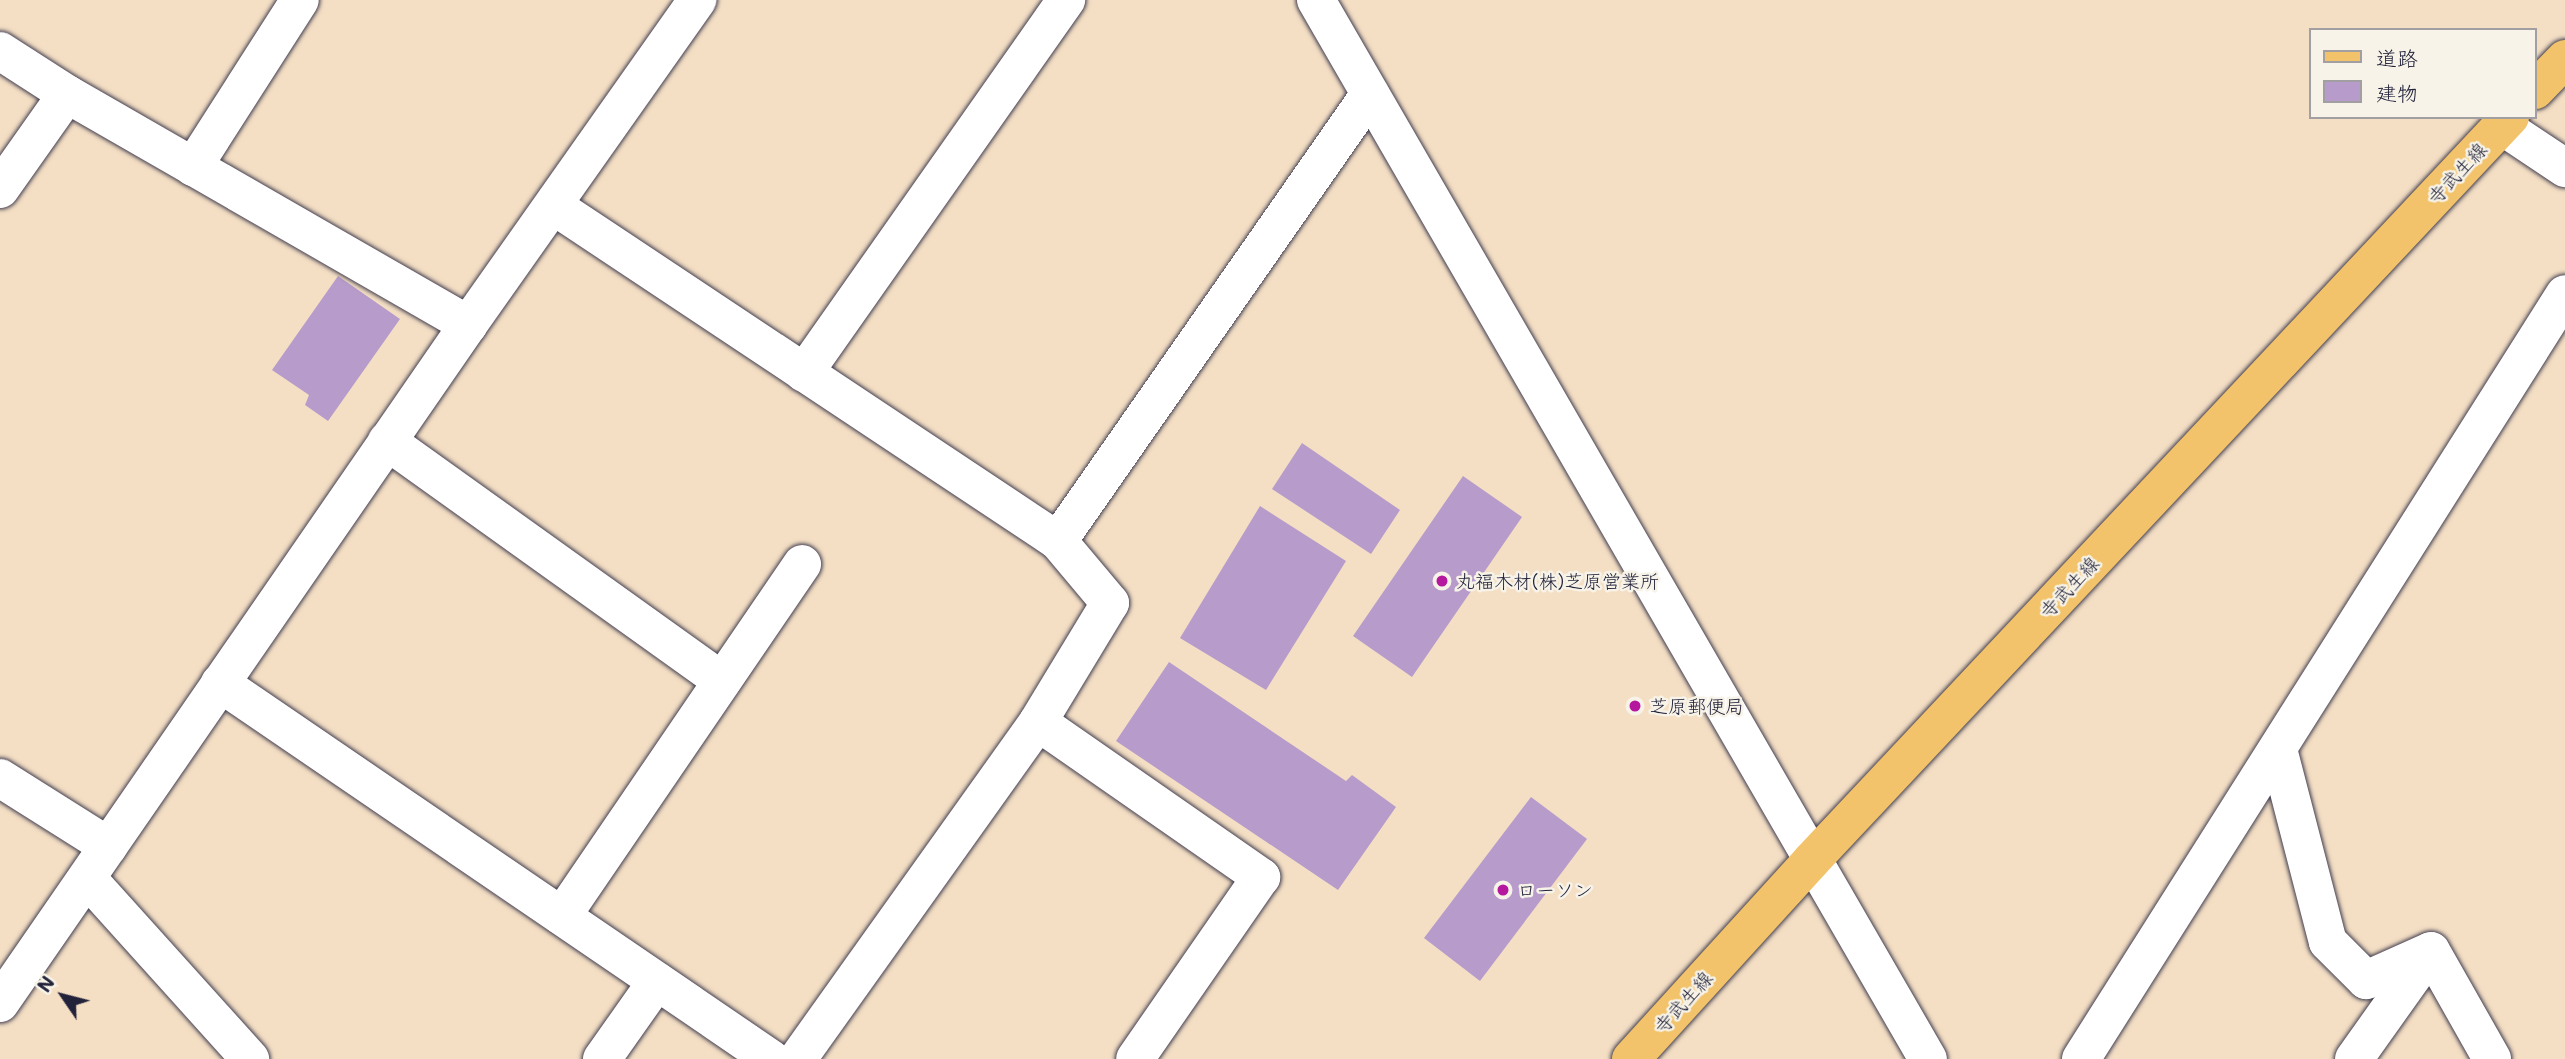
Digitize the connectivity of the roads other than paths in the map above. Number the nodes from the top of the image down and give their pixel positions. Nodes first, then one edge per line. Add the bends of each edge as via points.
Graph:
1 (300, 0) edge
2 (697, 0) edge
3 (1066, 0) edge
4 (1316, 0) edge
5 (0, 51) edge
6 (2565, 59) edge
7 (2537, 88) edge
8 (67, 94) junction
9 (1370, 94) junction
10 (2506, 122) edge
11 (193, 167) junction
12 (2565, 168) edge
13 (0, 189) edge
14 (554, 206) junction
15 (2565, 294) edge
16 (468, 325) junction
17 (804, 373) junction
18 (387, 441) junction
19 (1058, 541) junction
20 (803, 564) dead end
21 (722, 681) junction
22 (220, 683) junction
23 (1038, 722) junction
24 (2278, 749) junction
25 (0, 778) edge
26 (107, 846) junction
27 (1811, 861) junction
28 (87, 878) junction
29 (562, 916) junction
30 (2431, 951) junction
31 (657, 981) junction
32 (0, 1003) edge
33 (250, 1059) edge
34 (602, 1059) edge
35 (771, 1059) edge
36 (798, 1059) edge
37 (1135, 1059) edge
38 (1631, 1059) edge
39 (1928, 1059) edge
40 (2081, 1059) edge
41 (2354, 1059) edge
42 (2492, 1059) edge

1 - 11 street
2 - 14 street
3 - 17 street
4 - 9 street
5 - 8 street
6 - 7 main road
8 - 11 street
8 - 13 street
9 - 19 street
9 - 27 street
10 - 12 street
10 - 27 main road, 寺武生線
11 - 16 street
14 - 16 street
14 - 17 street
15 - 24 street
16 - 18 street
17 - 19 street
18 - 21 street
18 - 22 street
19 - 23 street via 1110,603
20 - 21 street
21 - 29 street
22 - 26 street
22 - 29 street
23 - 36 street
23 - 37 street via 1261,877
24 - 30 street via 2328,942 2366,980
24 - 40 street
25 - 26 street
26 - 28 street
27 - 38 main road, 寺武生線
27 - 39 street
28 - 32 street
28 - 33 street
29 - 31 street
30 - 41 street
30 - 42 street
31 - 34 street
31 - 35 street

